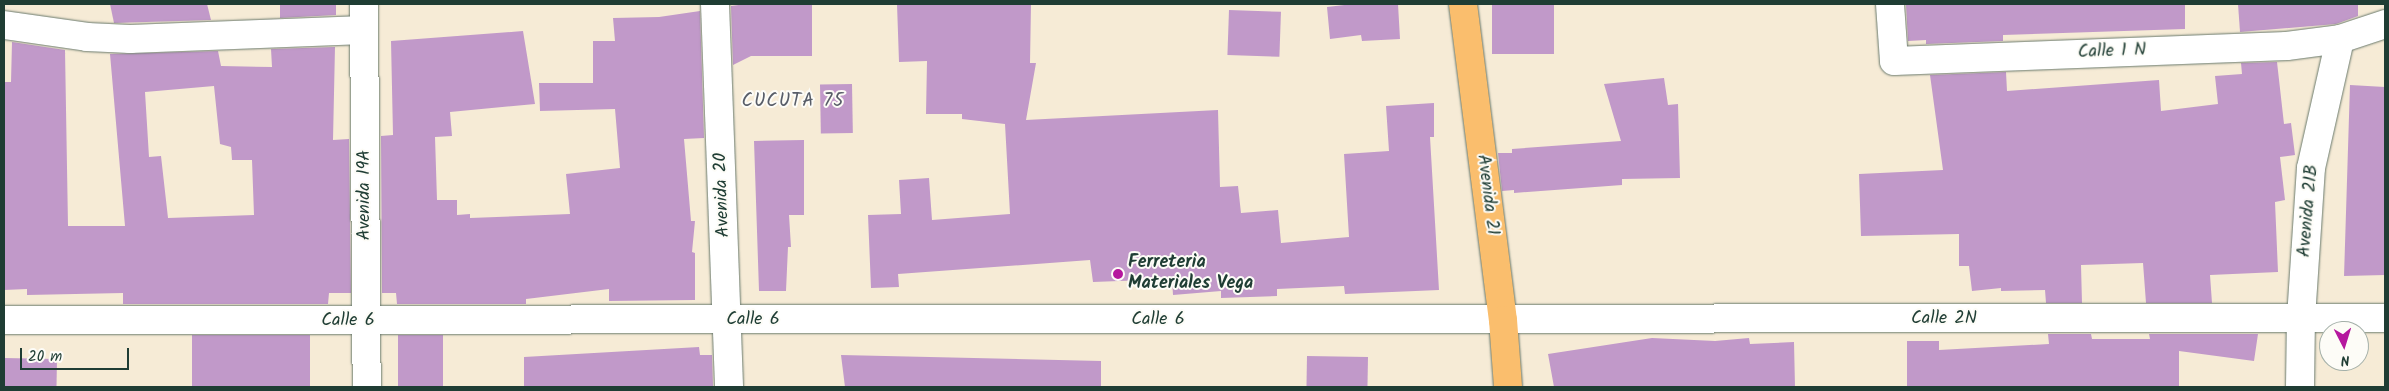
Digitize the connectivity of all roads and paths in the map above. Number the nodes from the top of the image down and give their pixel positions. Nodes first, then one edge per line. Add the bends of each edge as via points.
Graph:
1 (364, 4) edge
2 (715, 4) edge
3 (1463, 4) edge
4 (1890, 4) edge
5 (2385, 24) edge
6 (4, 25) edge
7 (364, 30) junction
8 (2340, 39) junction
9 (2300, 318) junction
10 (2385, 318) edge
11 (4, 320) edge
12 (728, 320) junction
13 (1503, 320) junction
14 (367, 321) junction
15 (367, 387) edge
16 (728, 387) edge
17 (1508, 387) edge
18 (2300, 387) edge

1 - 7 street, Avenida 19A
2 - 12 street, Avenida 20
3 - 13 main road, Avenida 21
4 - 8 street, Calle 1 N via 1894,61 2287,46
5 - 8 street, Calle 1 N
6 - 7 street via 87,37 130,39
7 - 14 street, Avenida 19A
8 - 9 street, Avenida 21B via 2311,168
9 - 10 street, Calle 2N
9 - 13 street, Calle 2N
9 - 18 street, Avenida 21B
11 - 14 street, Calle 6
12 - 13 street, Calle 6
12 - 14 street, Calle 6
12 - 16 street, Avenida 20
13 - 17 main road, Avenida 21
14 - 15 street, Avenida 19A

